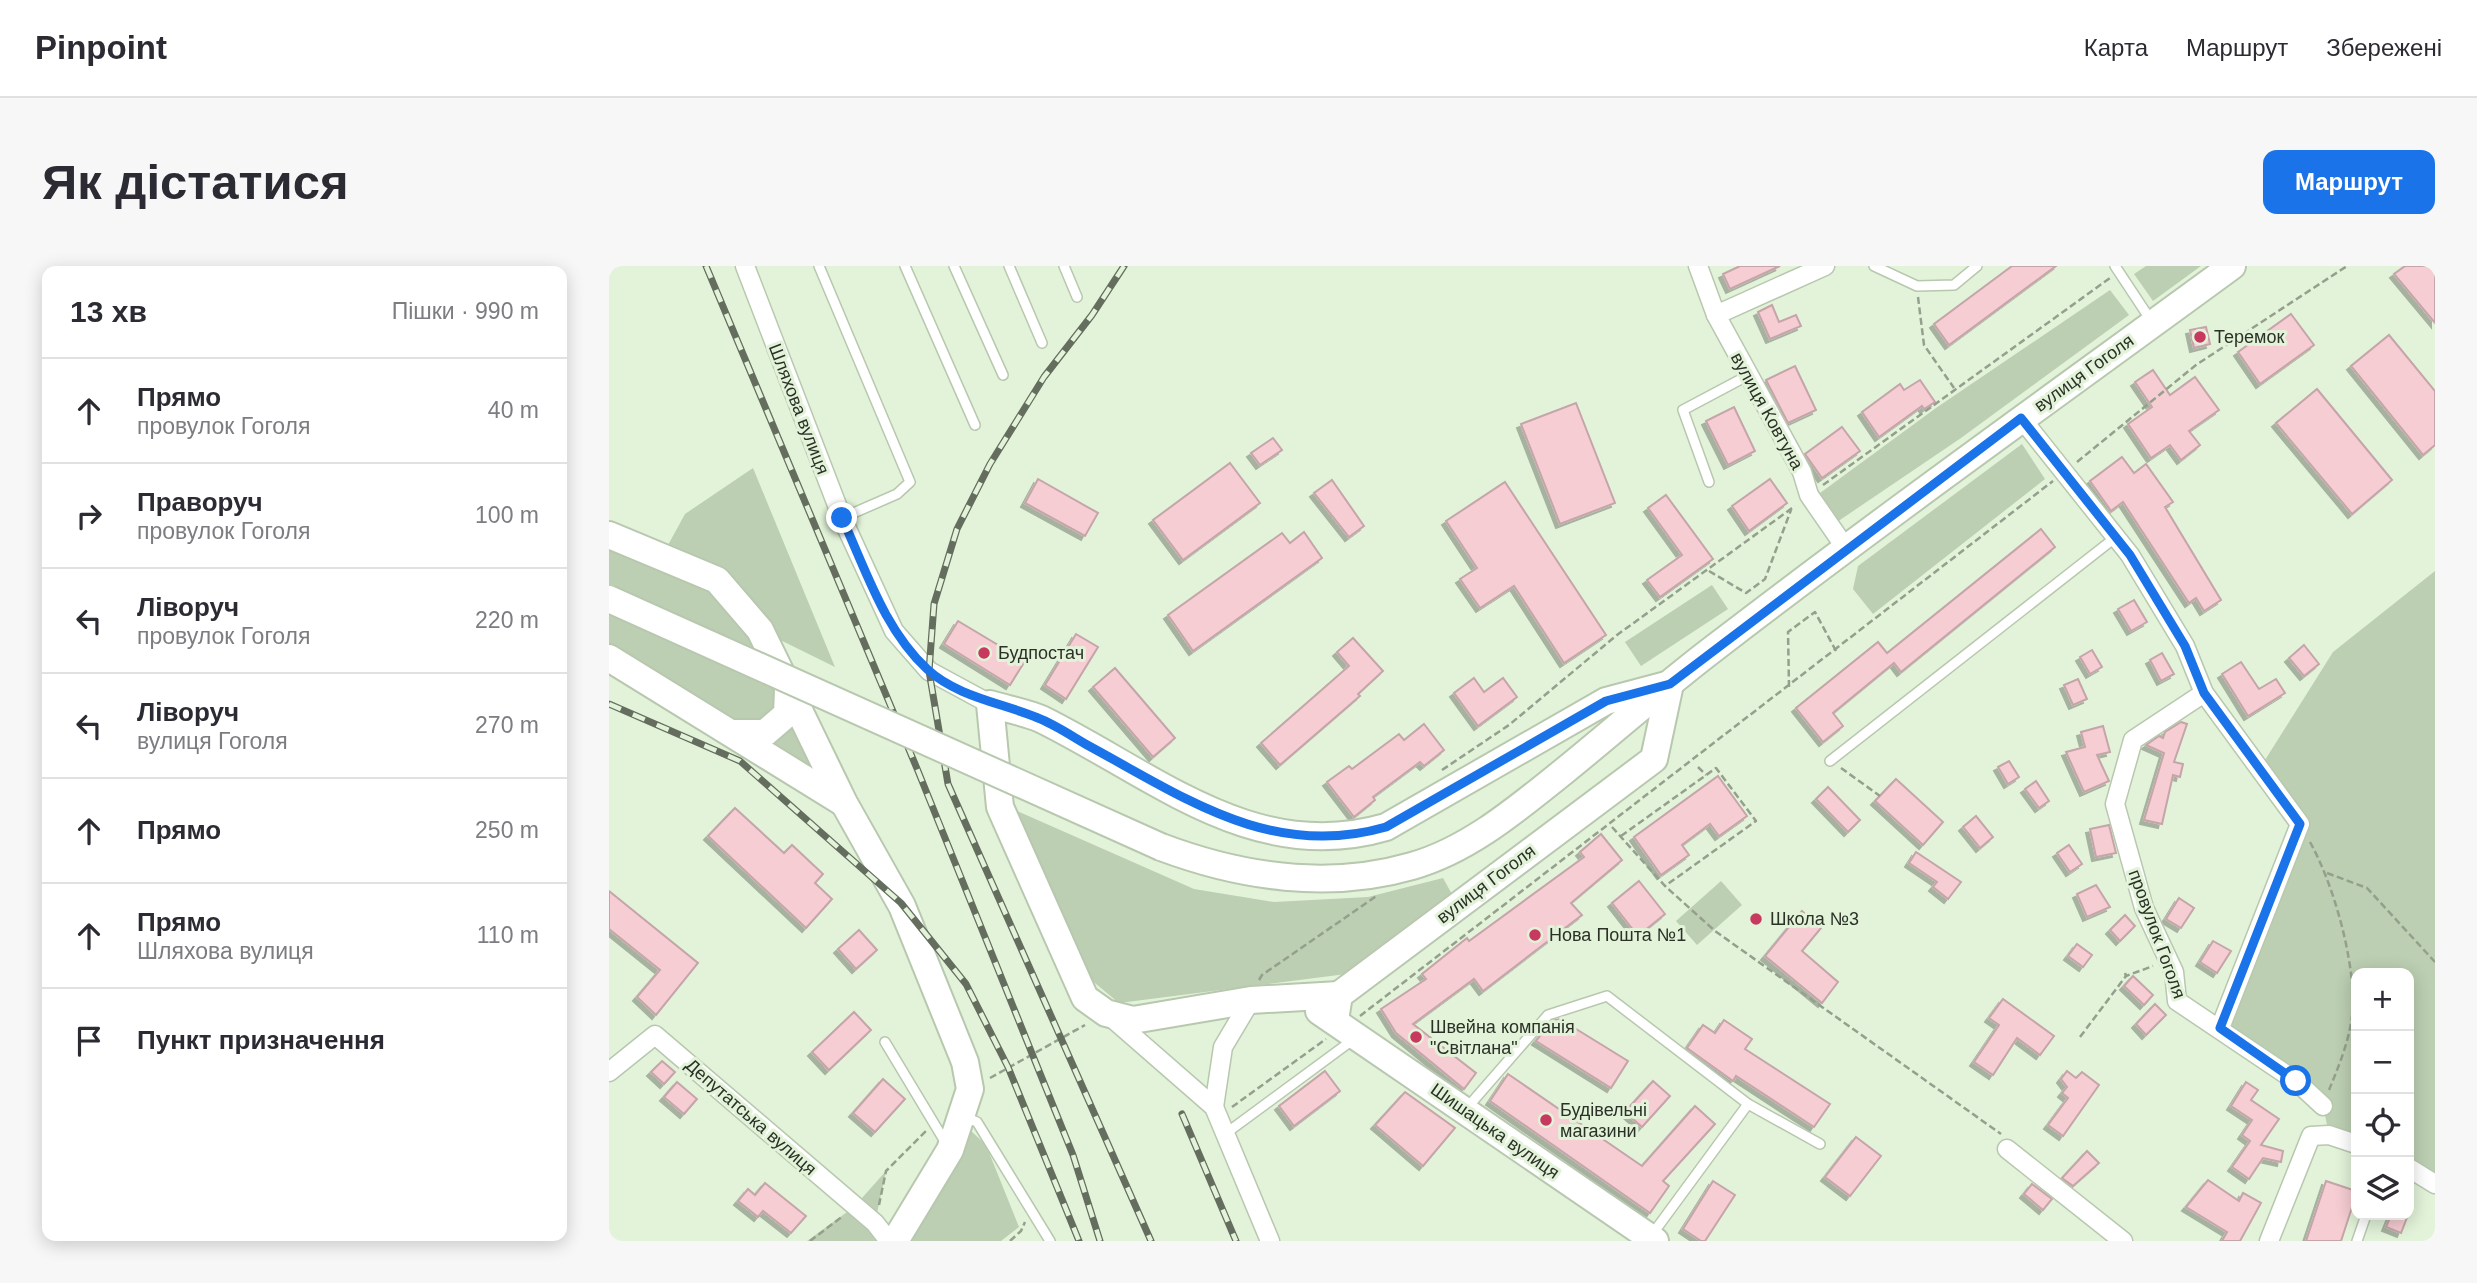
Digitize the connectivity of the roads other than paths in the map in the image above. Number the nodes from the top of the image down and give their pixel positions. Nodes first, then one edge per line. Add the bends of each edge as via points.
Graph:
1 (745, 266) edge
2 (819, 266) edge
3 (905, 266) edge
4 (954, 266) edge
5 (1009, 266) edge
6 (1064, 266) edge
7 (1697, 266) edge
8 (1825, 266) edge
9 (1874, 266) edge
10 (1977, 266) edge
11 (2232, 266) edge
12 (2117, 269) edge
13 (1077, 297) dead end
14 (1716, 315) junction
15 (2154, 323) junction
16 (1042, 343) dead end
17 (1003, 375) dead end
18 (1747, 376) junction
19 (2021, 418) junction
20 (975, 425) dead end
21 (1709, 482) dead end
22 (842, 518) junction
23 (609, 535) edge
24 (2116, 537) junction
25 (1847, 550) junction
26 (609, 599) edge
27 (609, 658) edge
28 (1670, 684) junction
29 (789, 690) junction
30 (2204, 693) junction
31 (990, 704) junction
32 (1621, 726) junction
33 (733, 733) junction
34 (1509, 754) junction
35 (1833, 758) road end
36 (1654, 759) junction
37 (1526, 802) junction
38 (844, 803) junction
39 (1251, 1000) junction
40 (1106, 1013) junction
41 (1344, 1019) junction
42 (2220, 1028) junction
43 (885, 1042) dead end
44 (609, 1072) edge
45 (1748, 1104) junction
46 (2323, 1105) road end
47 (1465, 1110) junction
48 (963, 1117) junction
49 (1219, 1119) junction
50 (2351, 1142) edge
51 (1820, 1144) dead end
52 (2008, 1144) road end
53 (950, 1150) junction
54 (2414, 1171) edge
55 (2435, 1184) edge
56 (2364, 1220) edge
57 (1652, 1239) edge
58 (889, 1241) edge
59 (895, 1241) edge
60 (1050, 1241) edge
61 (1270, 1241) edge
62 (2123, 1241) edge
63 (2269, 1241) edge
64 (2357, 1241) edge

1 - 22 street, Шляхова вулиця
2 - 22 lane via 909,482 897,494
3 - 20 lane
4 - 17 lane
5 - 16 lane
6 - 13 lane
7 - 14 street, вулиця Ковтуна
8 - 14 street
9 - 10 lane via 1917,286 1954,285
11 - 15 street, вулиця Гоголя
12 - 15 lane
14 - 18 street, вулиця Ковтуна
15 - 19 street, вулиця Гоголя
18 - 21 lane via 1683,410
18 - 25 street, вулиця Ковтуна via 1802,472 1809,495
19 - 24 street
19 - 25 street, вулиця Гоголя
22 - 31 street, Шляхова вулиця via 894,631 929,671
23 - 29 street via 717,580 761,630
24 - 30 street via 2185,646
24 - 35 lane
25 - 28 street, вулиця Гоголя
26 - 37 street, вулиця Гоголя, bridge via 1205,864 1309,880 1413,866 1462,845
27 - 33 street
28 - 32 street, вулиця Гоголя
28 - 34 street, вулиця Гоголя via 1606,701
28 - 36 street
29 - 33 street via 787,714 765,733
29 - 38 street
30 - 42 street via 2300,824
30 - 42 street, провулок Гоголя via 2133,740 2115,804 2144,908 2174,972 2177,1001
31 - 34 street, вулиця Гоголя via 1038,718 1216,816 1270,832 1317,837 1353,837 1386,827
31 - 40 street via 1000,807 1086,998
32 - 36 street via 1645,720 1655,733
32 - 37 street, вулиця Гоголя
33 - 38 street
34 - 37 street via 1530,758 1536,769 1539,779
36 - 41 street, вулиця Гоголя
38 - 48 street via 902,906 965,1062 970,1088
39 - 40 street via 1133,1020
39 - 41 street, Шишацька вулиця via 1294,997
39 - 49 street via 1223,1047
40 - 49 street
41 - 47 street, Шишацька вулиця
41 - 49 lane
42 - 46 street, провулок Гоголя
43 - 53 lane
44 - 58 street, Депутатська вулиця via 655,1035 876,1223
45 - 47 lane via 1607,996 1548,1016
45 - 51 lane
45 - 57 lane
47 - 57 street, Шишацька вулиця
48 - 53 street
48 - 60 lane via 977,1122
49 - 61 street
50 - 63 street via 2329,1135 2311,1136
52 - 62 street
53 - 59 street
54 - 55 street
56 - 64 lane

